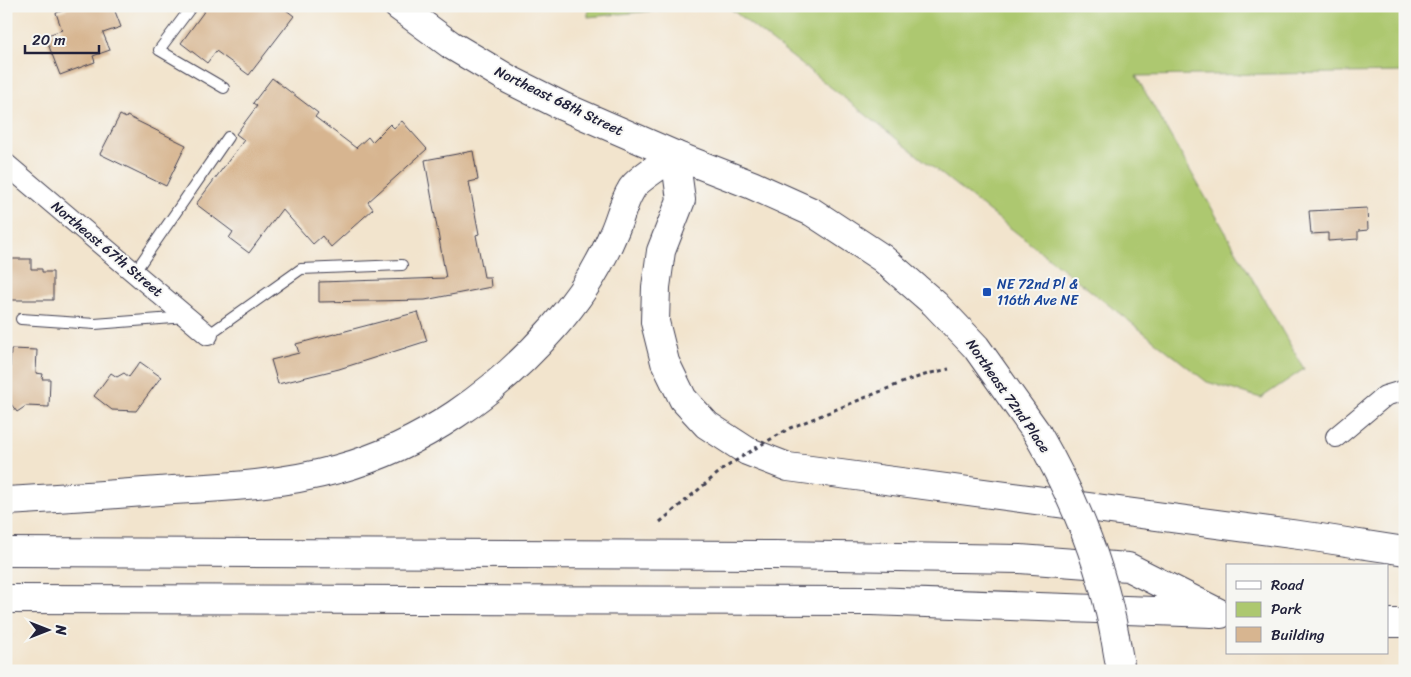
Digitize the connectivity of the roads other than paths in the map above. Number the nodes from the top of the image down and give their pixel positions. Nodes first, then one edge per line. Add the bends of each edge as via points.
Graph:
1 (192, 6) edge
2 (398, 6) edge
3 (224, 88) dead end
4 (228, 138) dead end
5 (675, 155) junction
6 (6, 164) edge
7 (402, 264) dead end
8 (134, 273) junction
9 (186, 317) junction
10 (21, 319) dead end
11 (208, 335) joint
12 (1405, 390) edge
13 (1336, 437) dead end
14 (6, 501) edge
15 (1405, 551) edge
16 (6, 552) edge
17 (6, 599) edge
18 (1224, 614) edge
19 (1388, 622) edge
20 (1405, 624) edge
21 (1121, 671) edge

1 - 3 lane via 159,50
2 - 5 main road, Northeast 68th Street via 451,45 510,80
4 - 8 lane
5 - 14 main road via 631,188 614,233 588,281 555,326 524,360 484,395 404,444 339,469 293,480 247,486
5 - 15 main road via 681,200 661,251 655,322 666,362 683,399 707,425 746,451 788,467
5 - 21 main road, Northeast 72nd Place, bridge via 812,212 882,258 960,329 994,370 1060,472 1097,561 1110,608
6 - 8 street, Northeast 67th Street
7 - 11 lane via 301,269
8 - 9 street, Northeast 67th Street
9 - 10 lane via 95,324
9 - 11 street, Northeast 67th Street
12 - 13 street via 1385,396
16 - 18 main road via 1020,558 1128,567
17 - 18 main road via 871,600
19 - 20 main road

